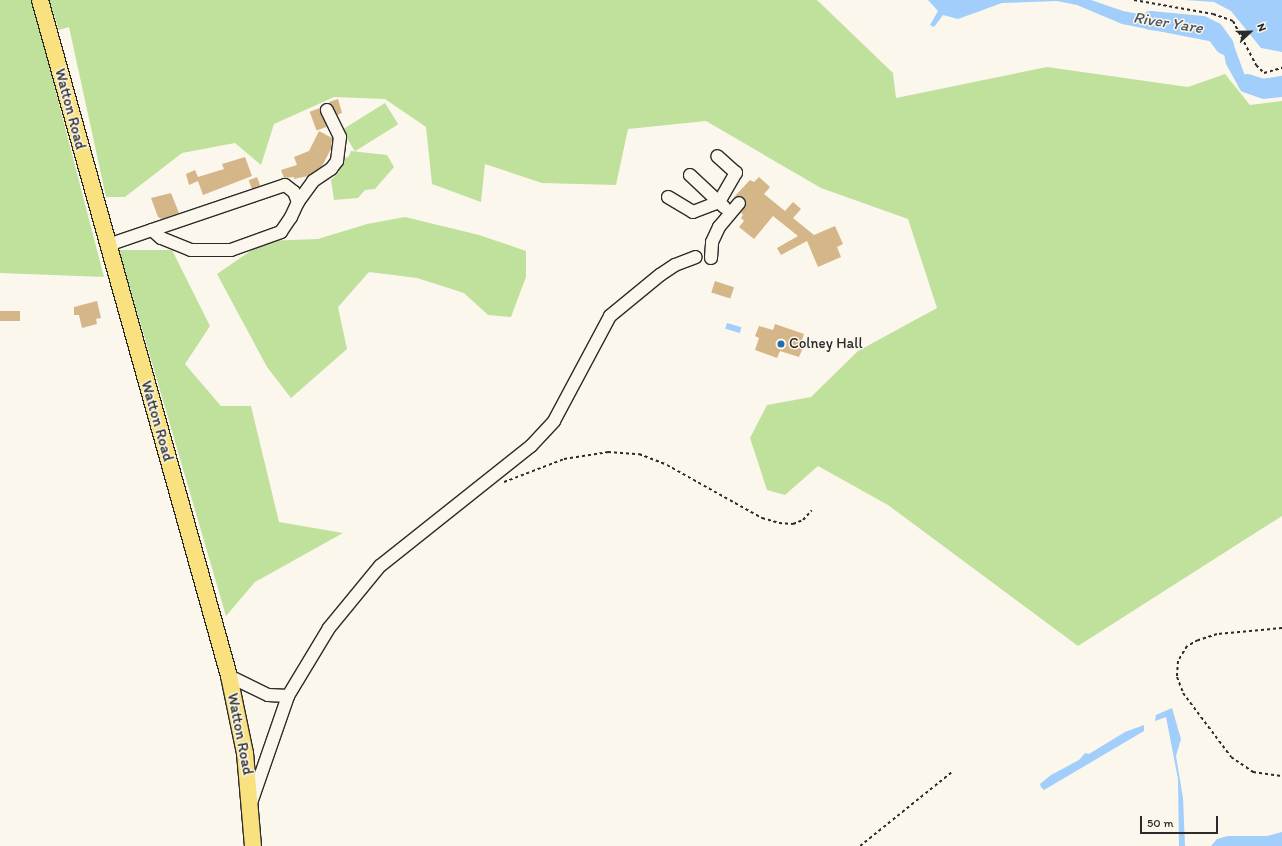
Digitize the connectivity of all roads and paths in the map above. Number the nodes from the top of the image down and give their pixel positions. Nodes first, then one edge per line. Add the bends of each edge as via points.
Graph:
1 (40, 0) edge
2 (1134, 0) edge
3 (1282, 68) edge
4 (327, 110) dead end
5 (717, 156) dead end
6 (690, 175) dead end
7 (668, 197) dead end
8 (298, 202) junction
9 (719, 202) junction
10 (739, 203) dead end
11 (731, 213) junction
12 (152, 230) junction
13 (108, 246) junction
14 (696, 257) dead end
15 (711, 258) dead end
16 (503, 483) dead end
17 (812, 510) dead end
18 (1282, 628) edge
19 (229, 676) junction
20 (288, 696) junction
21 (952, 772) dead end
22 (1282, 776) edge
23 (251, 804) junction
24 (253, 846) edge
25 (860, 846) edge

1 - 13 main road, Watton Road
2 - 3 path via 1214,14 1233,21 1256,65 1264,72
4 - 8 lane via 340,137 337,161 331,169 312,181
5 - 9 lane via 736,173
6 - 9 lane
7 - 9 lane via 693,212
8 - 12 lane via 294,192 285,185
8 - 12 lane via 292,217 281,232 231,250 192,250 161,238
9 - 11 lane
10 - 11 lane
11 - 15 lane via 719,227 712,242
12 - 13 lane
13 - 19 main road, Watton Road
14 - 20 lane via 675,265 660,275 610,316 554,421 531,446 380,566 329,628
16 - 17 path via 564,459 608,452 639,454 667,465 762,518 793,524 804,520
18 - 22 path via 1217,634 1198,640 1187,646 1178,661 1177,677 1187,699 1231,757 1253,772
19 - 20 lane via 268,695
19 - 23 main road, Watton Road via 245,753
20 - 23 lane
21 - 25 path
23 - 24 main road, Watton Road

